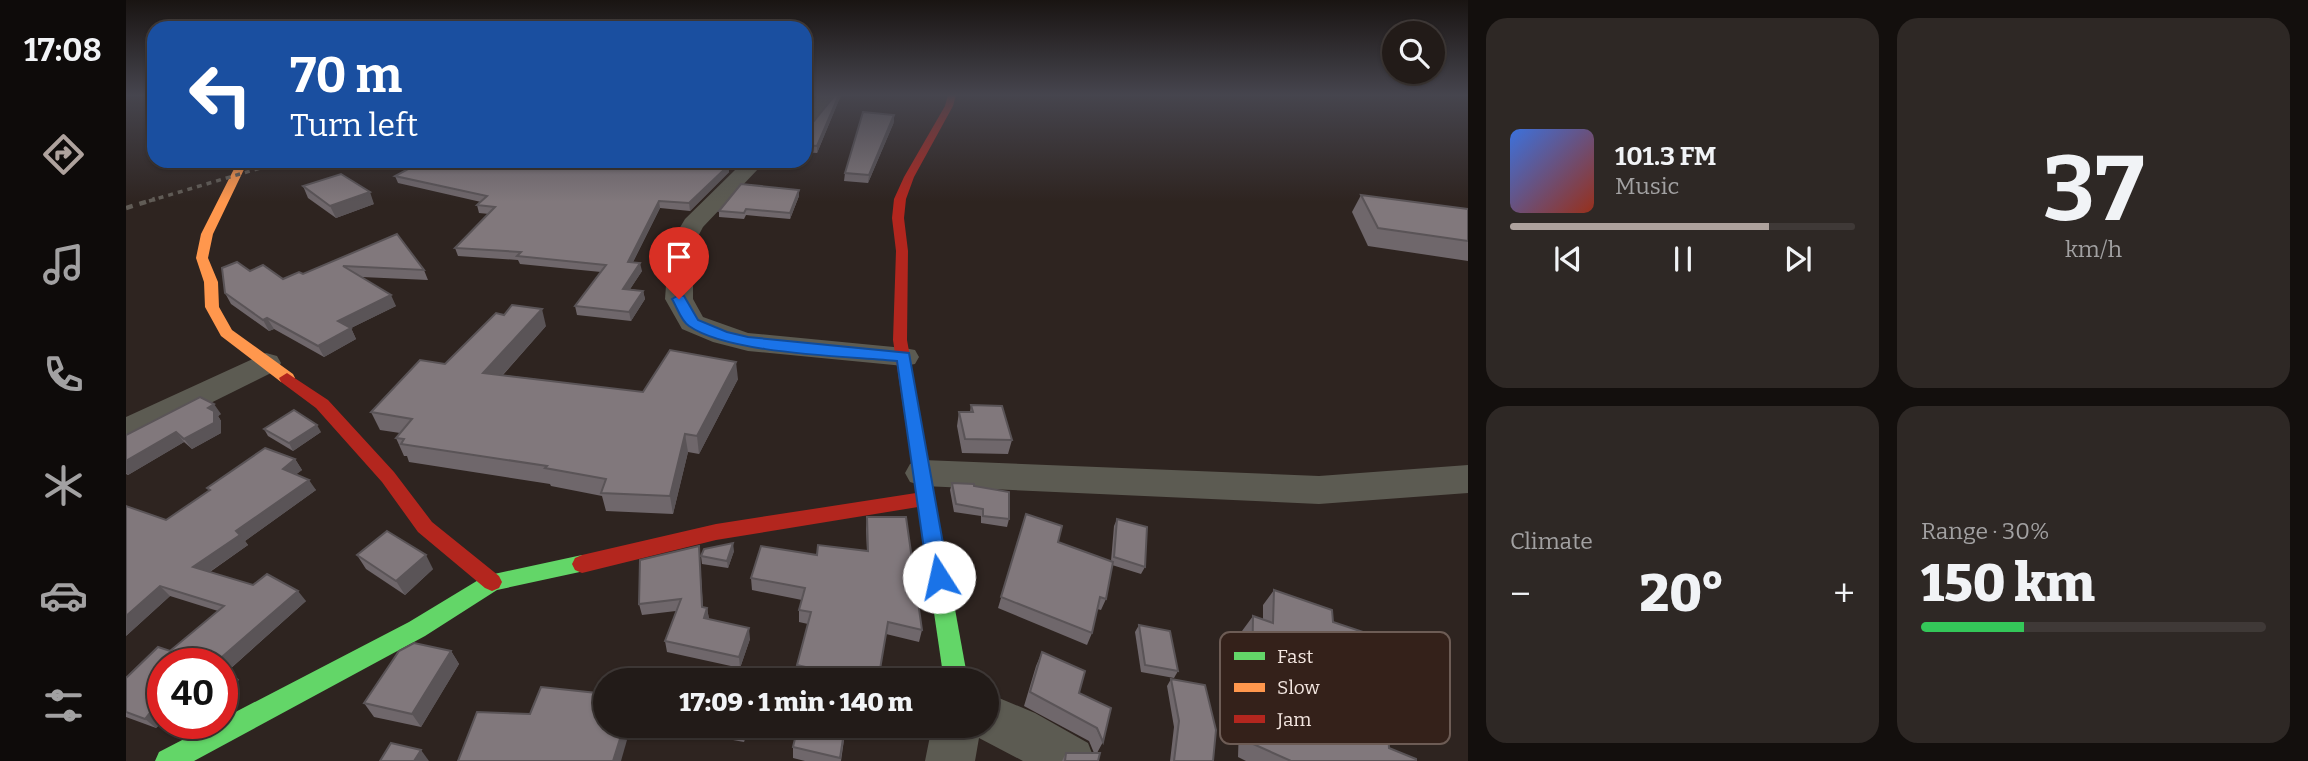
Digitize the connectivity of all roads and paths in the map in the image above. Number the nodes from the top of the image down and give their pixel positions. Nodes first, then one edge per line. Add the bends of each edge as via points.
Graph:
1 (935, 131) edge
2 (240, 168) edge
3 (755, 168) edge
4 (904, 356) junction
5 (266, 363) junction
6 (126, 432) edge
7 (1468, 479) edge
8 (924, 486) junction
9 (492, 582) junction
10 (954, 668) edge
11 (999, 722) edge
12 (955, 738) edge
13 (167, 761) edge
14 (950, 761) edge
15 (1070, 761) edge

1 - 4 street via 909,177 898,218
2 - 5 street via 208,234 202,258 211,282 212,307 226,333
3 - 4 street via 694,223 681,246 679,299 692,323 748,342
4 - 8 street
5 - 6 street
5 - 9 street via 322,404 388,477 425,527
7 - 8 street via 1319,490
8 - 9 street
8 - 10 street
9 - 13 street via 417,629
11 - 15 street
12 - 14 street

